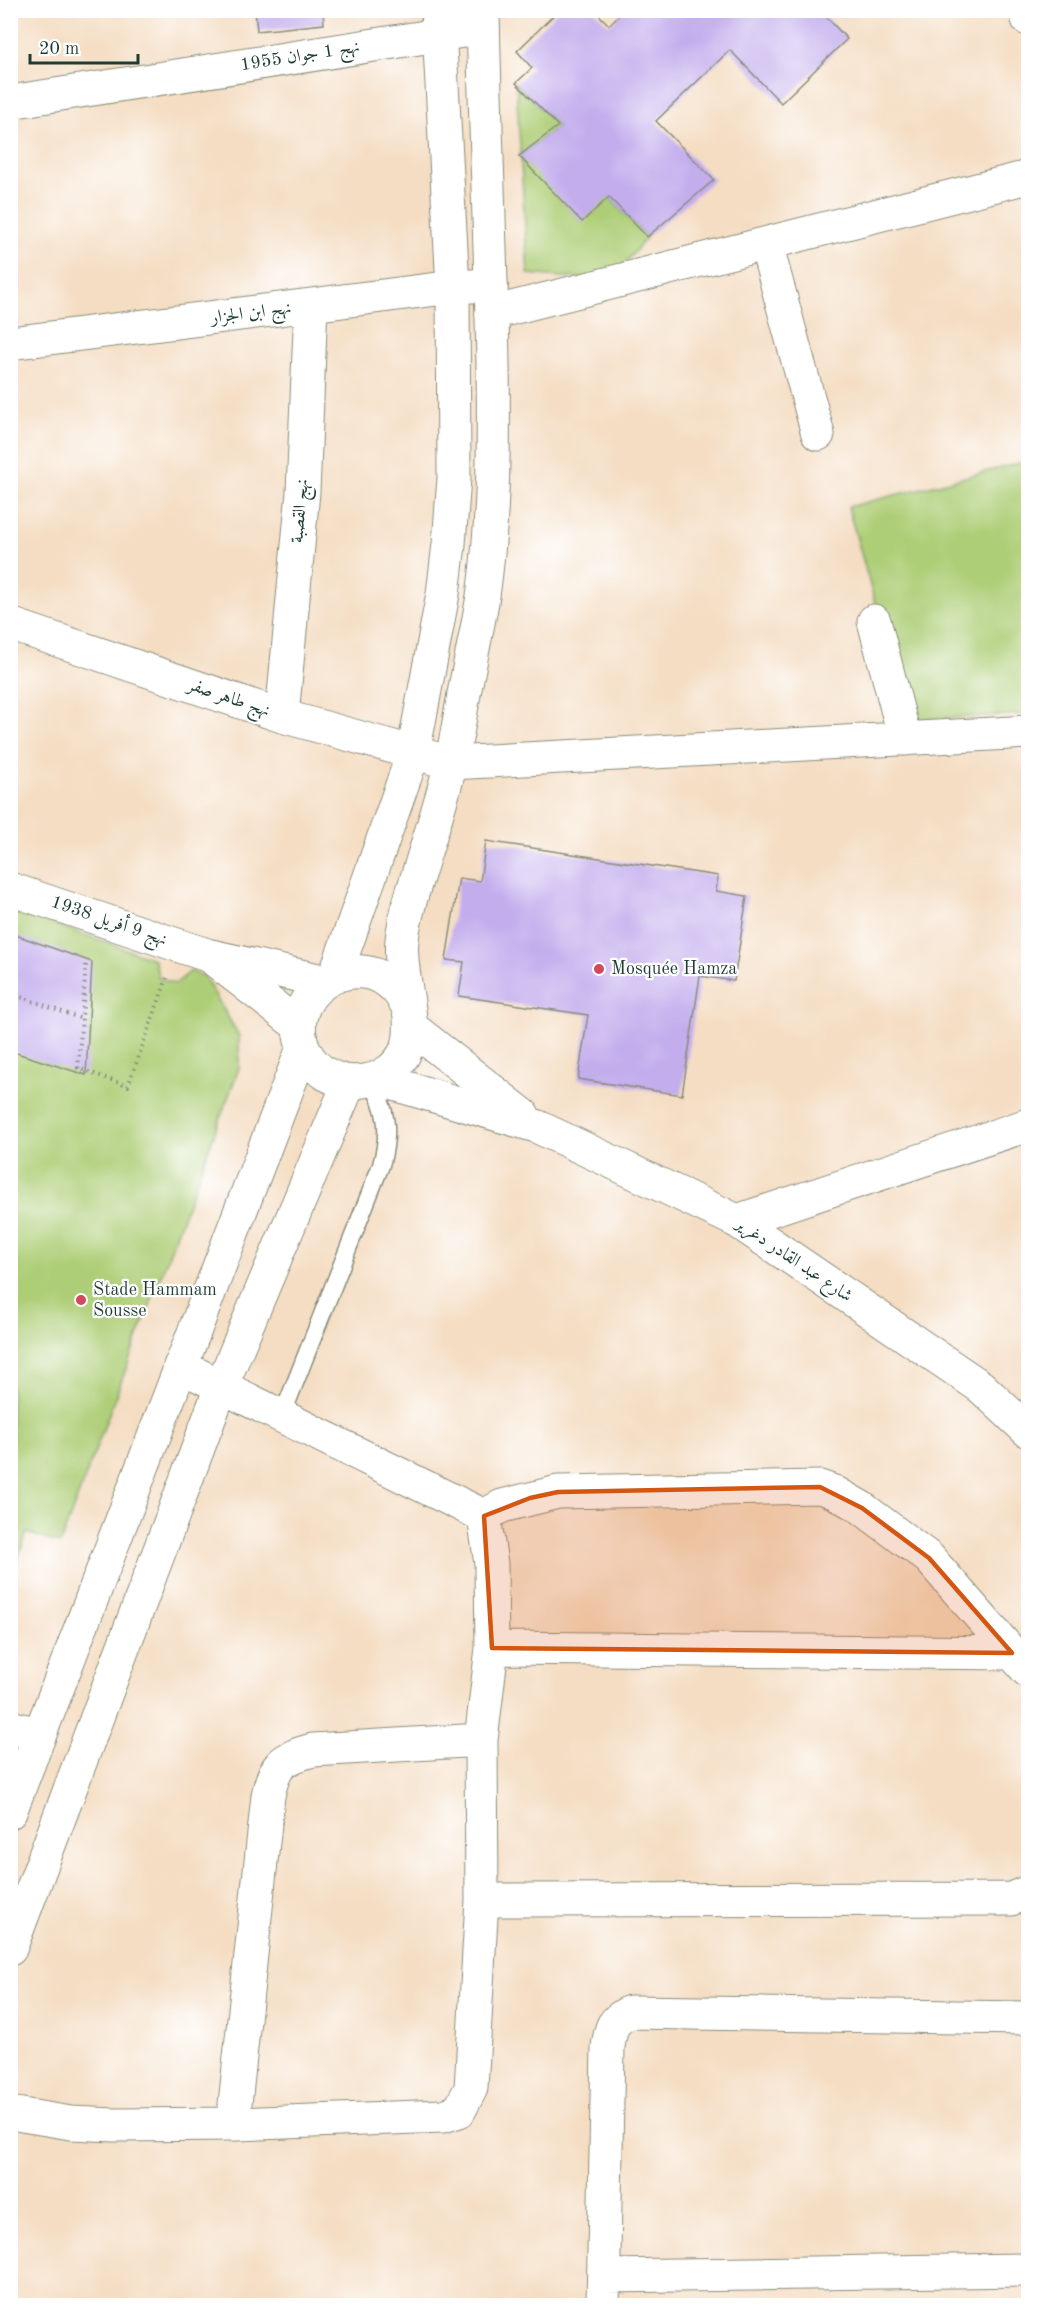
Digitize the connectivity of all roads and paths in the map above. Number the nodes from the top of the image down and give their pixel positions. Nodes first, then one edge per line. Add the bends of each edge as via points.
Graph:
1 (1027, 10) edge
2 (483, 19) edge
3 (1029, 19) edge
4 (439, 22) edge
5 (10, 102) edge
6 (1029, 177) edge
7 (766, 244) junction
8 (453, 287) junction
9 (492, 299) junction
10 (311, 306) junction
11 (10, 343) edge
12 (818, 434) dead end
13 (874, 621) dead end
14 (10, 624) edge
15 (282, 716) junction
16 (1029, 732) edge
17 (905, 739) junction
18 (413, 754) junction
19 (451, 763) junction
20 (10, 889) edge
21 (193, 950) junction
22 (86, 965) dead end
23 (329, 979) junction
24 (10, 993) edge
25 (409, 1016) junction
26 (82, 1019) junction
27 (301, 1037) junction
28 (365, 1081) junction
29 (1029, 1125) edge
30 (536, 1126) junction
31 (736, 1221) junction
32 (180, 1366) junction
33 (221, 1387) junction
34 (282, 1416) junction
35 (1029, 1431) edge
36 (484, 1516) junction
37 (492, 1648) junction
38 (1020, 1662) edge
39 (25, 1730) edge
40 (481, 1740) junction
41 (10, 1812) edge
42 (1029, 1892) edge
43 (482, 1900) junction
44 (10, 1949) edge
45 (1029, 2018) edge
46 (235, 2104) dead end
47 (10, 2112) edge
48 (1029, 2270) edge
49 (604, 2291) edge

1 - 3 street
2 - 4 street, نهج 1 جوان 1955
2 - 9 street
4 - 5 street, نهج 1 جوان 1955
4 - 8 street
6 - 7 street, نهج ابن الجزار
7 - 9 street, نهج ابن الجزار
7 - 12 street
8 - 9 street, نهج ابن الجزار
8 - 10 street, نهج ابن الجزار
8 - 18 street via 454,478 449,544
9 - 19 street via 491,522 483,596
10 - 11 street, نهج ابن الجزار
10 - 15 street, نهج القصبة via 303,492
13 - 17 street
14 - 15 street, نهج طاهر صفر
15 - 18 street, نهج طاهر صفر
16 - 17 street, نهج طاهر صفر
17 - 19 street, نهج طاهر صفر
18 - 19 street, نهج طاهر صفر
18 - 23 street
19 - 25 street via 402,941 401,967
20 - 21 street, نهج 9 أفريل 1938
21 - 23 street
21 - 26 path via 128,1086 78,1068
21 - 27 street
22 - 26 path
23 - 25 street via 356,971 377,975 395,988
23 - 27 street via 310,994 302,1009
24 - 26 path
25 - 28 street via 407,1048 395,1067
25 - 30 street, شارع عبد القادر دغرير
27 - 28 street via 314,1065 330,1077
27 - 32 street
28 - 30 street, شارع عبد القادر دغرير
28 - 33 street
28 - 34 lane via 384,1109 388,1125 386,1146
29 - 31 street
30 - 31 street, شارع عبد القادر دغرير
31 - 35 street, شارع عبد القادر دغرير via 981,1387
32 - 33 street
32 - 39 street
33 - 34 street
33 - 44 street
34 - 36 street
36 - 37 street via 490,1564
36 - 38 street via 502,1506 558,1492 820,1487 862,1508 929,1558
37 - 38 street
37 - 40 street
39 - 41 street
40 - 43 street
40 - 46 street via 313,1750 293,1755 279,1765 268,1796
42 - 43 street via 1011,1899
43 - 47 street via 471,2088 459,2111 443,2116 115,2125 71,2123
45 - 49 street via 630,2012 617,2019 608,2047
48 - 49 street

